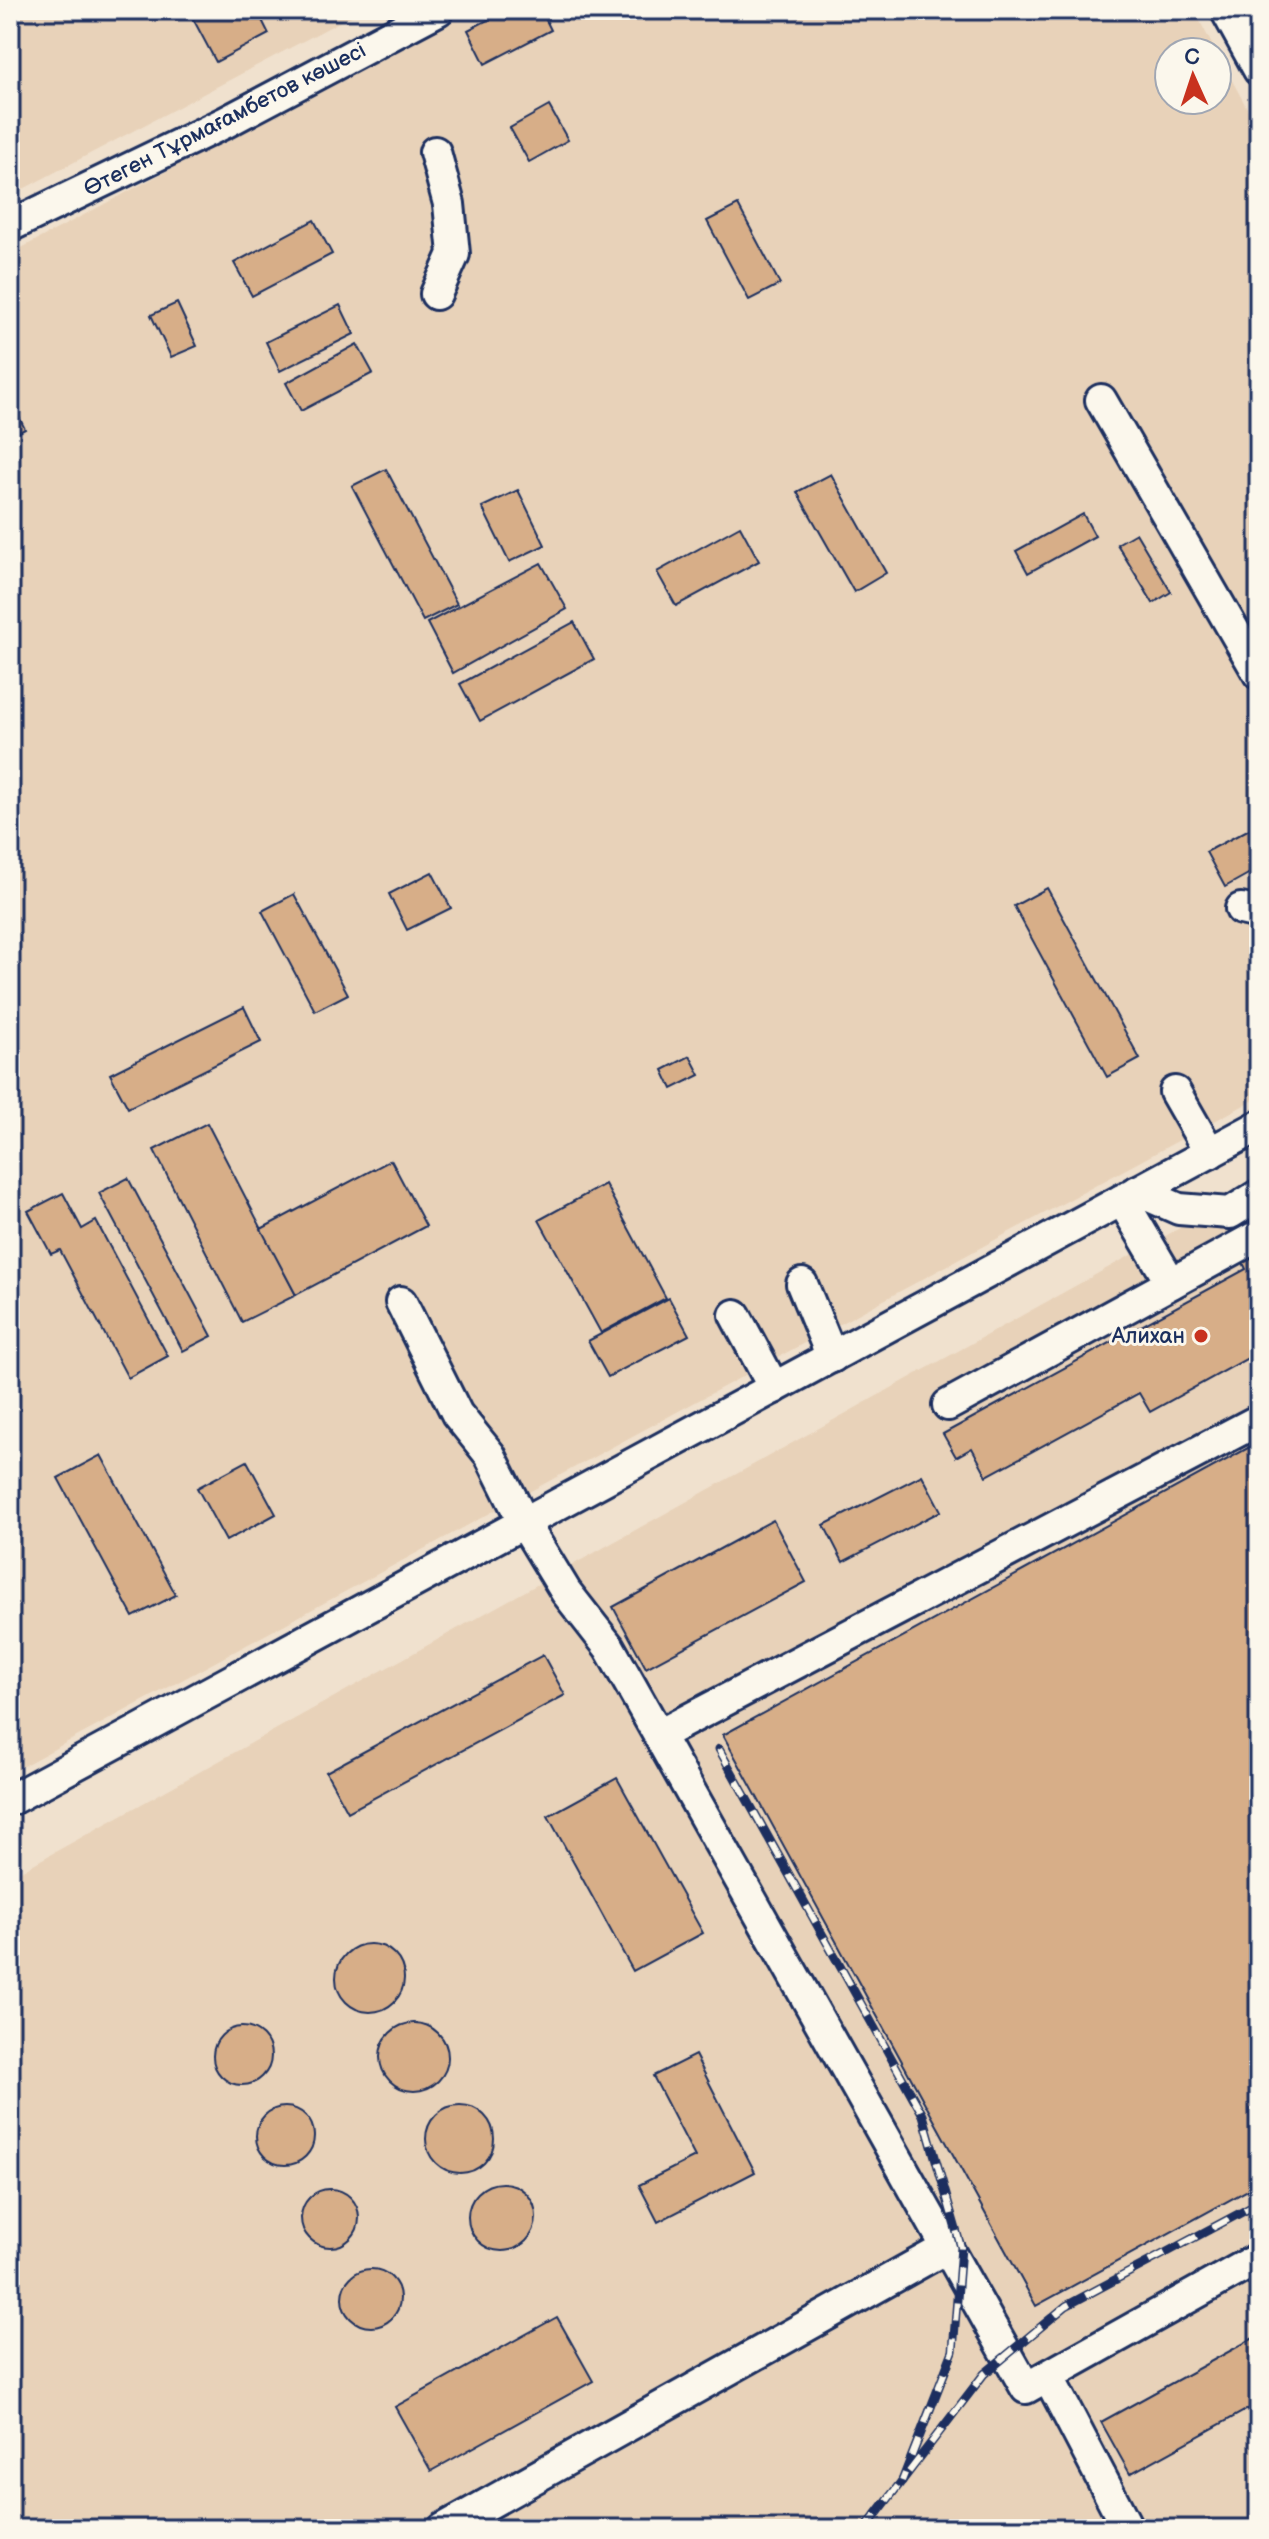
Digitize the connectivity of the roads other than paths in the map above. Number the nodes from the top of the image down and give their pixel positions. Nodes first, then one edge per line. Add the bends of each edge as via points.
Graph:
1 (438, 10) edge
2 (1226, 10) edge
3 (1259, 70) edge
4 (435, 152) dead end
5 (10, 226) edge
6 (436, 294) dead end
7 (1101, 400) dead end
8 (1259, 674) edge
9 (1175, 1092) dead end
10 (1259, 1126) edge
11 (1210, 1153) junction
12 (1259, 1195) edge
13 (1130, 1196) junction
14 (1254, 1238) dead end
15 (1171, 1283) junction
16 (802, 1284) dead end
17 (401, 1302) dead end
18 (735, 1315) dead end
19 (832, 1357) junction
20 (774, 1388) junction
21 (948, 1405) dead end
22 (1259, 1420) edge
23 (524, 1523) junction
24 (659, 1735) junction
25 (10, 1800) edge
26 (946, 2248) junction
27 (1259, 2258) edge
28 (1048, 2376) junction
29 (443, 2529) edge
30 (1128, 2529) edge

1 - 5 street, Өтеген Тұрмағамбетов көшесі via 226,122
2 - 3 street
4 - 6 street via 449,204 454,254
7 - 8 street
9 - 11 street
10 - 11 street
11 - 13 street
12 - 13 street via 1230,1213 1179,1209
13 - 15 street
13 - 19 street
14 - 15 street
15 - 21 street
16 - 19 street
17 - 23 street via 457,1414 490,1455
18 - 20 street
19 - 20 street
20 - 23 street
22 - 24 street
23 - 24 street via 566,1592 609,1647
23 - 25 street
24 - 26 street
26 - 28 street via 1026,2388
26 - 29 street
27 - 28 street
28 - 30 street

